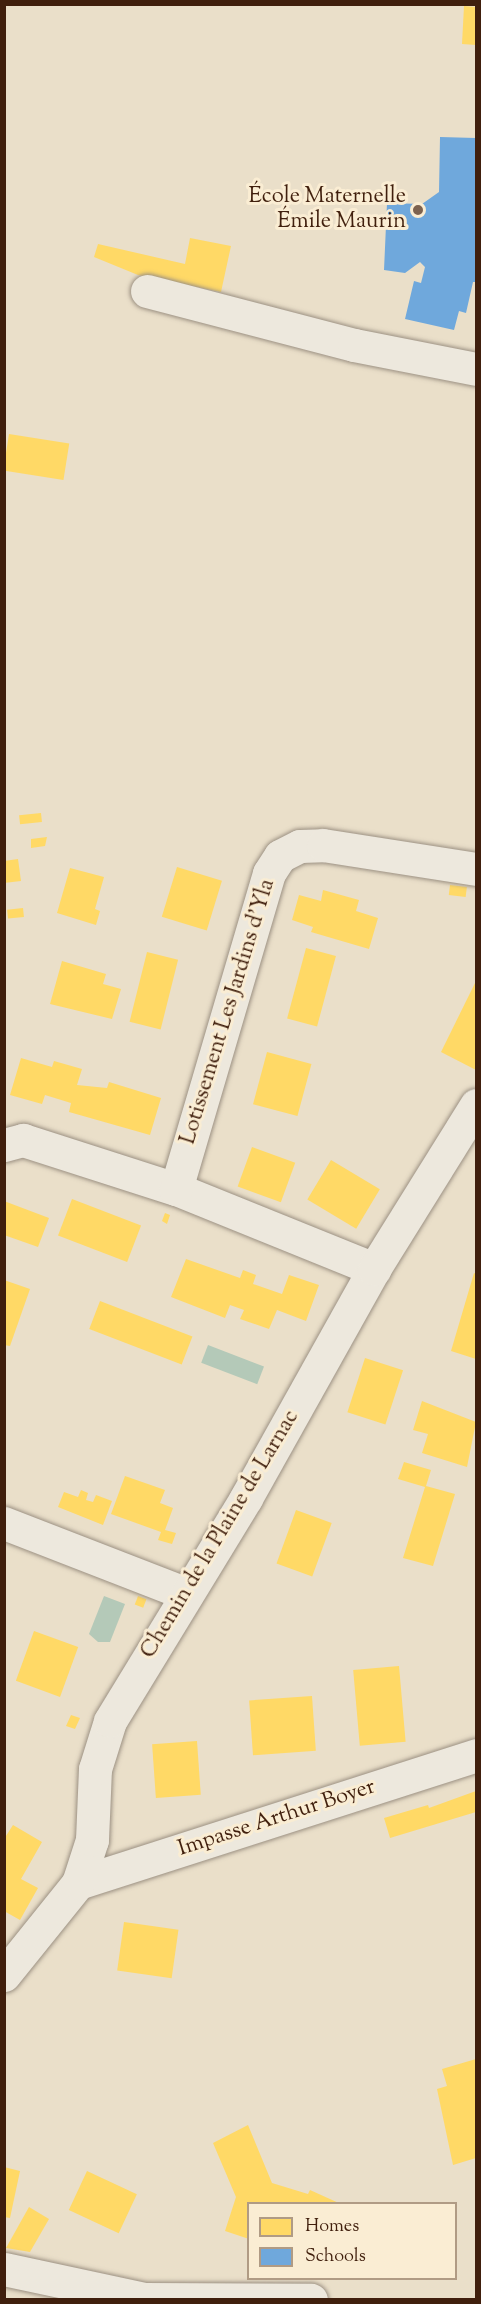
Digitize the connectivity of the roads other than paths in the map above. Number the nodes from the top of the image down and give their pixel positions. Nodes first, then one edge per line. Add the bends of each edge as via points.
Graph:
1 (147, 291) dead end
2 (477, 369) edge
3 (477, 869) edge
4 (477, 1105) edge
5 (4, 1145) edge
6 (176, 1189) junction
7 (374, 1269) junction
8 (4, 1523) edge
9 (187, 1594) junction
10 (477, 1755) edge
11 (78, 1883) junction
12 (4, 1976) edge
13 (4, 2269) edge
14 (311, 2300) edge

1 - 2 street via 354,345
3 - 6 street, Lotissement Les Jardins d'Yla via 323,845 300,846 280,856 269,873
4 - 7 street, Chemin de la Plaine de Larnac
5 - 6 street via 23,1140
6 - 7 street
7 - 9 street, Chemin de la Plaine de Larnac via 246,1498
8 - 9 street
9 - 11 street, Chemin de la Plaine de Larnac via 110,1721 95,1769 92,1840
10 - 11 street, Impasse Arthur Boyer
11 - 12 street, Chemin de la Plaine de Larnac
13 - 14 street via 144,2299

